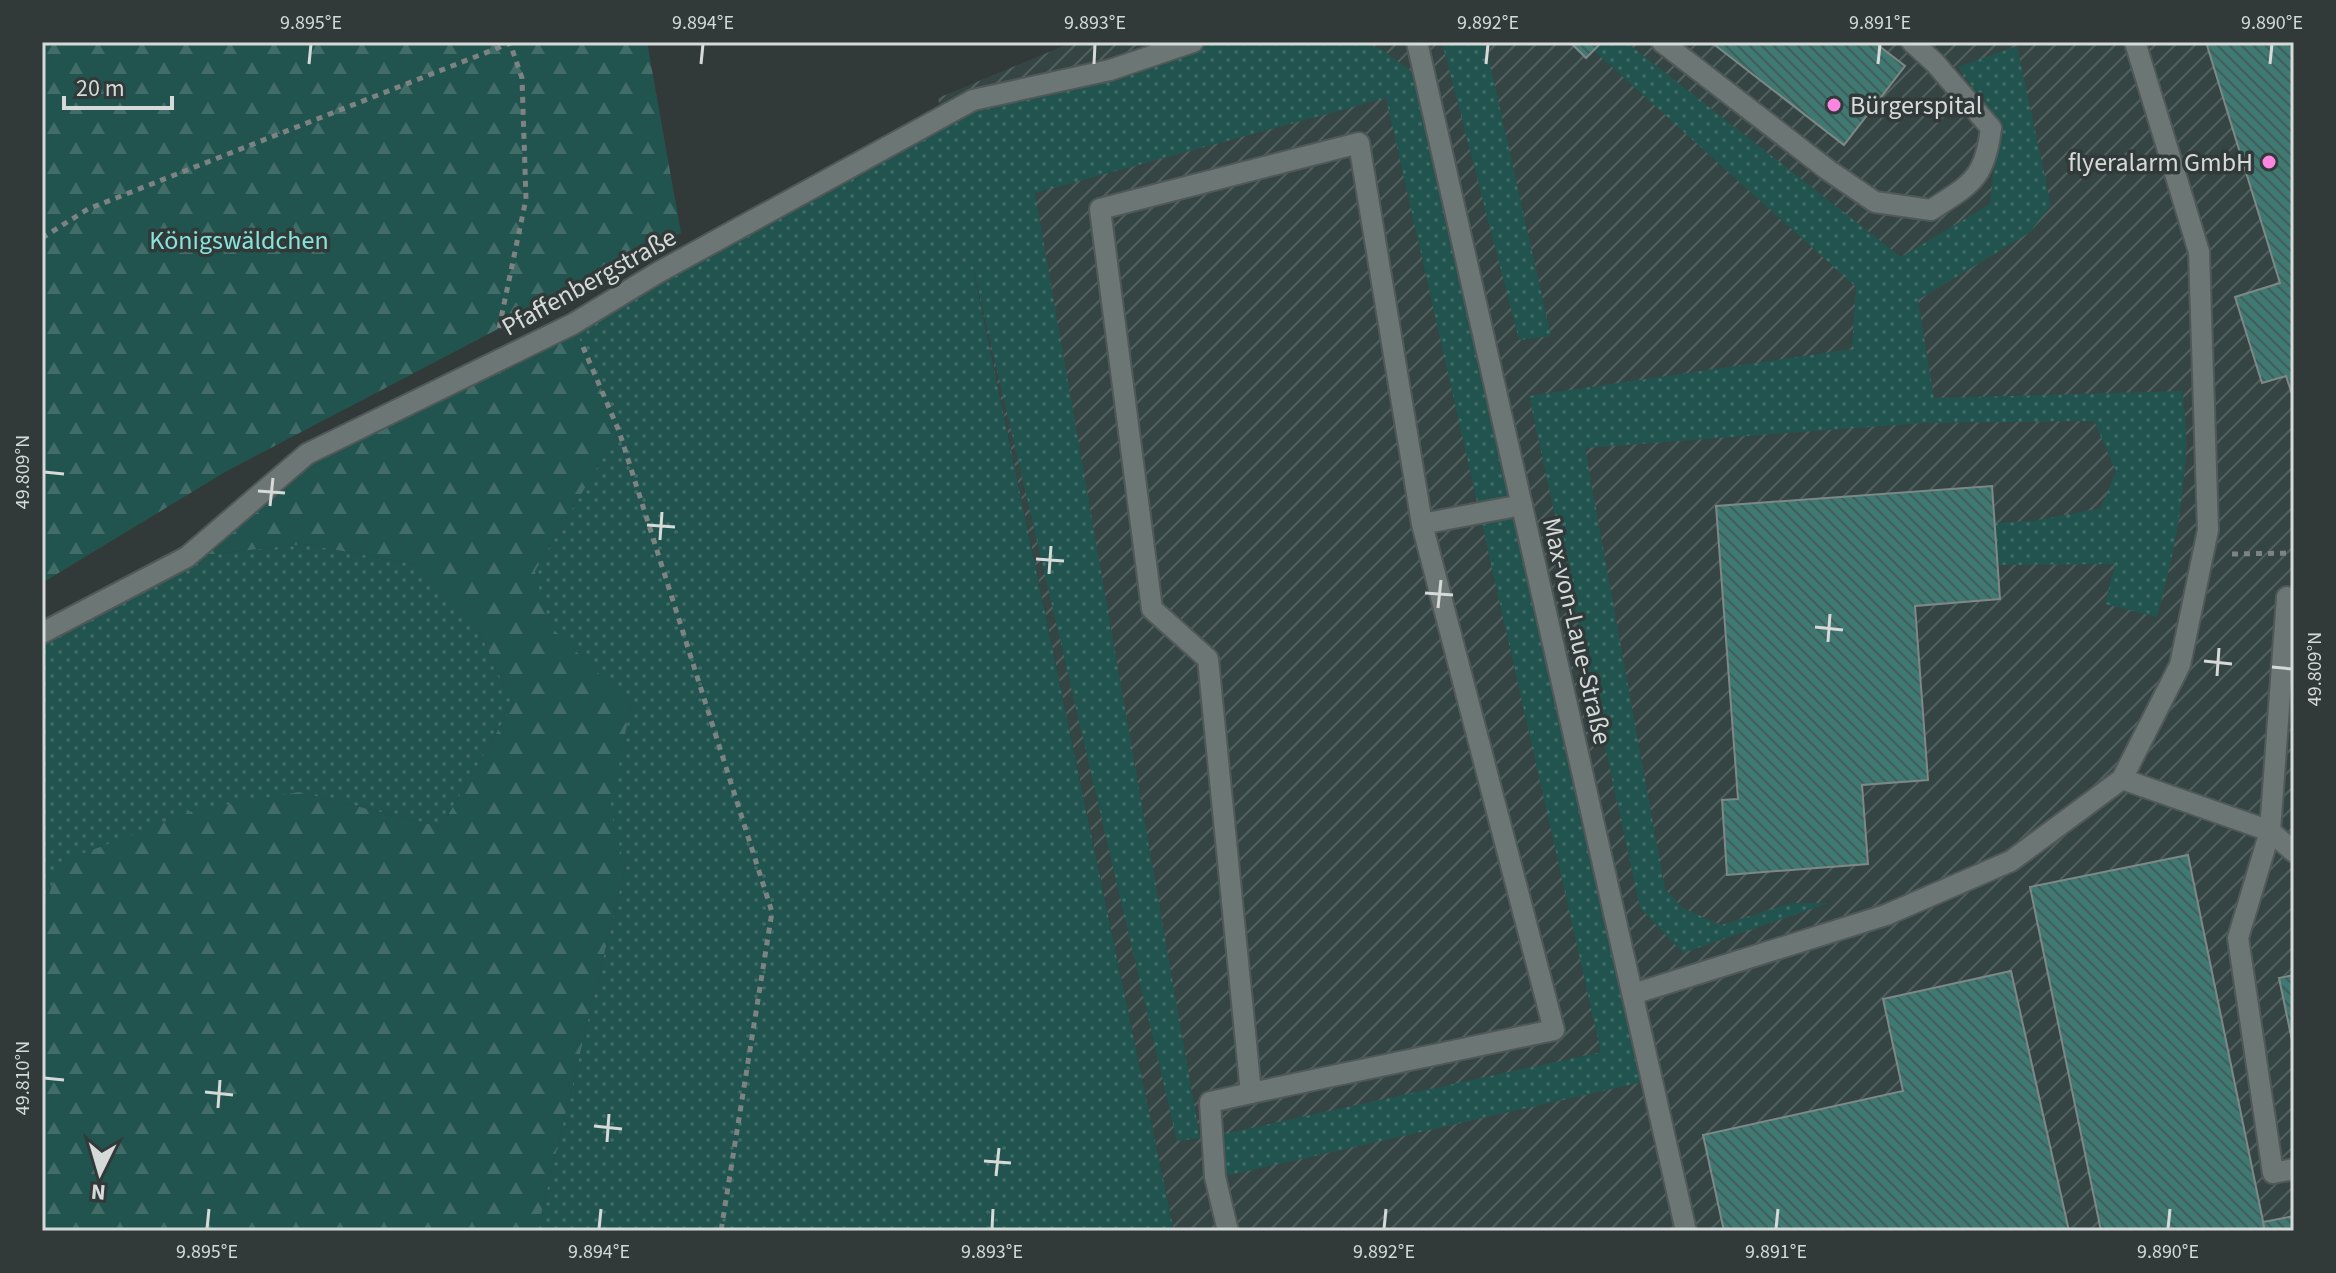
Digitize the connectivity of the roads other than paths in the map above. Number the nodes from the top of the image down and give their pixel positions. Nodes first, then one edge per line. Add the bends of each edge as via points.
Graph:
1 (1193, 42) edge
2 (1417, 42) edge
3 (1662, 42) edge
4 (1912, 42) edge
5 (2135, 42) edge
6 (1522, 505) junction
7 (1422, 524) junction
8 (2287, 597) dead end
9 (42, 633) edge
10 (2122, 779) junction
11 (2270, 831) junction
12 (2294, 852) edge
13 (1633, 994) junction
14 (1251, 1093) junction
15 (2294, 1169) edge
16 (1228, 1231) edge
17 (1686, 1231) edge

1 - 9 street, Pfaffenbergstraße via 1110,70 973,100 573,324 307,454 187,557
2 - 6 street, Max-von-Laue-Straße
3 - 4 street via 1875,202 1931,210 1972,184 1987,157 1991,128
5 - 10 street via 2199,252 2208,530 2180,665
6 - 7 street
6 - 13 street, Max-von-Laue-Straße
7 - 14 street via 1554,1030
7 - 14 street via 1359,143 1100,209 1152,609 1208,659
8 - 11 street
10 - 11 street
10 - 13 street via 2011,861 1886,915
11 - 12 street
11 - 15 street via 2238,938 2273,1173
13 - 17 street, Max-von-Laue-Straße
14 - 16 street via 1210,1102 1215,1177

